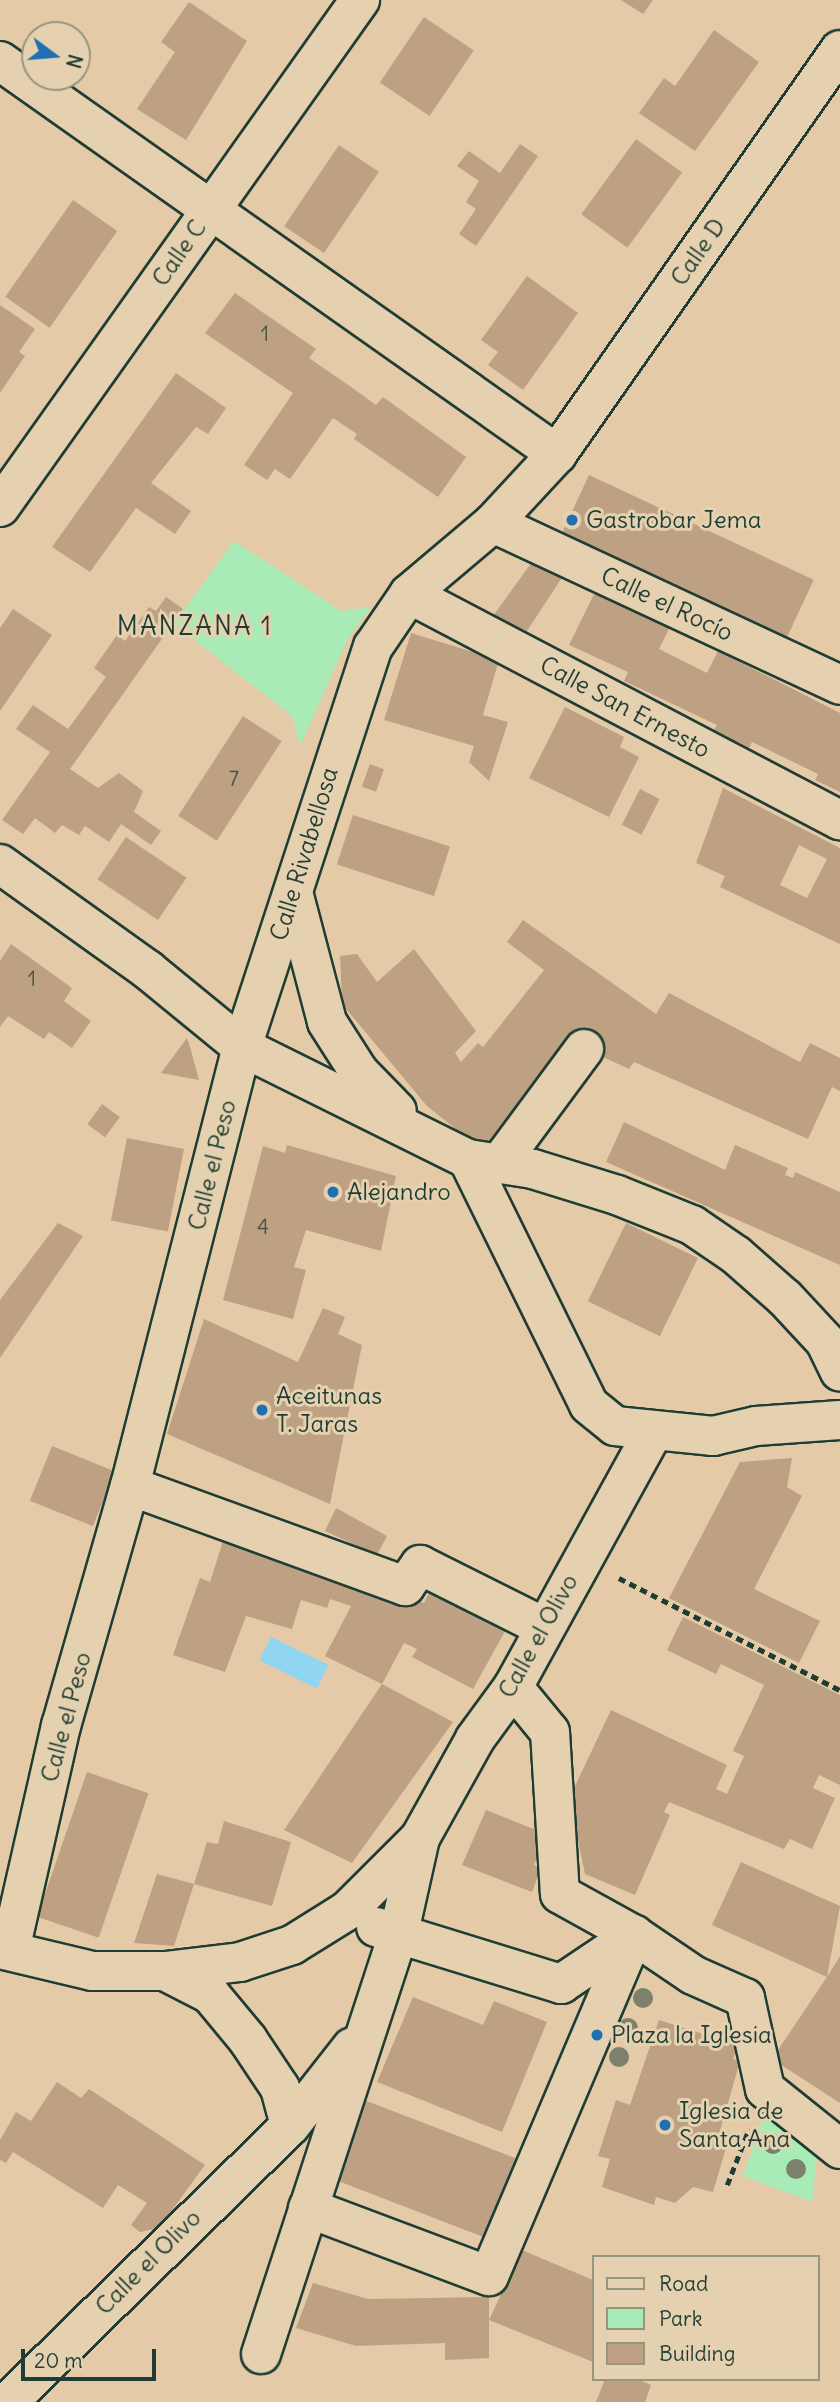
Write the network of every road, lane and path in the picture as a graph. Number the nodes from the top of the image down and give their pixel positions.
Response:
1 (360, 0) edge
2 (840, 50) edge
3 (0, 61) edge
4 (211, 207) junction
5 (557, 454) junction
6 (0, 507) edge
7 (494, 523) junction
8 (409, 594) junction
9 (840, 685) edge
10 (840, 820) edge
11 (0, 864) edge
12 (293, 892) junction
13 (242, 1047) junction
14 (583, 1049) dead end
15 (415, 1130) junction
16 (484, 1161) junction
17 (835, 1345) edge
18 (840, 1420) edge
19 (653, 1432) junction
20 (130, 1486) junction
21 (582, 1559) junction
22 (544, 1627) junction
23 (513, 1687) junction
24 (840, 1690) edge
25 (420, 1838) junction
26 (337, 1917) junction
27 (399, 1932) junction
28 (634, 1935) junction
29 (5, 1949) edge
30 (165, 1971) junction
31 (368, 2026) junction
32 (765, 2089) junction
33 (290, 2126) junction
34 (840, 2149) edge
35 (727, 2185) dead end
36 (308, 2208) junction
37 (261, 2354) dead end
38 (8, 2402) edge

1 - 4 street, Calle C
2 - 5 street, Calle D
3 - 4 street
4 - 5 street
4 - 6 street, Calle C
5 - 7 street, Calle Rivabellosa
7 - 8 street, Calle Rivabellosa
7 - 9 street, Calle el Rocío
8 - 10 street, Calle San Ernesto
8 - 12 street, Calle Rivabellosa
11 - 13 street
12 - 13 street, Calle Rivabellosa
12 - 15 street
13 - 15 street
13 - 20 street, Calle el Peso
14 - 16 street
15 - 16 street
16 - 17 street
16 - 19 street
18 - 19 street
19 - 21 street, Calle el Olivo
20 - 22 street
20 - 29 street, Calle el Peso
21 - 22 street, Calle el Olivo
21 - 24 path
22 - 23 street, Calle el Olivo
23 - 25 street, Calle el Olivo
23 - 28 street
25 - 26 street, Calle el Olivo
25 - 27 street, Calle el Olivo
26 - 27 street
26 - 30 street, Calle el Olivo
27 - 28 street
27 - 31 street, Calle el Olivo
28 - 32 street
28 - 36 street
29 - 30 street, Calle el Olivo
30 - 33 street
31 - 33 street, Calle el Olivo
31 - 36 street, Calle el Olivo
32 - 34 street
32 - 35 path
33 - 38 street, Calle el Olivo
36 - 37 street, Calle el Olivo

